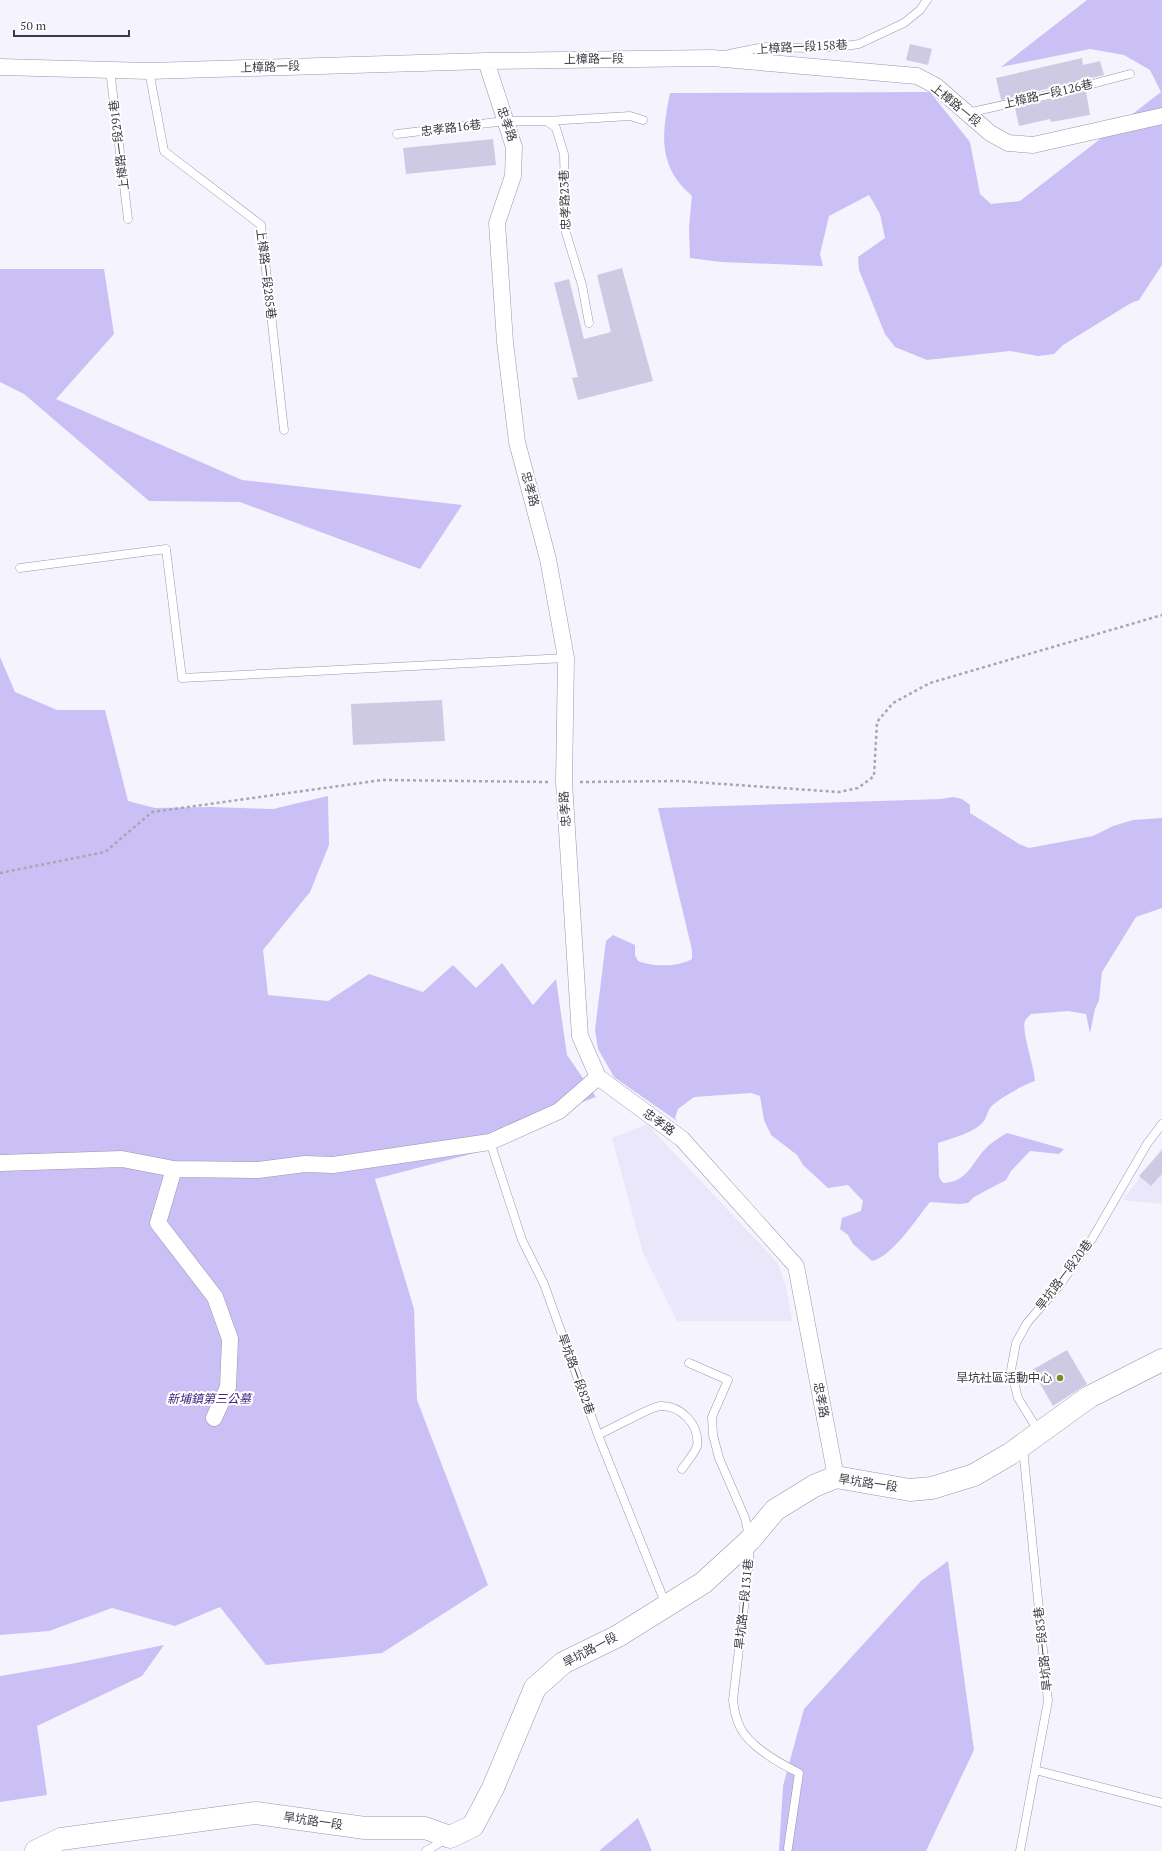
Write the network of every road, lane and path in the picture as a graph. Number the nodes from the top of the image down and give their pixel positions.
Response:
1 (927, 0) edge
2 (712, 58) junction
3 (486, 61) junction
4 (0, 67) edge
5 (110, 70) junction
6 (149, 71) junction
7 (1130, 74) dead end
8 (966, 113) junction
9 (1162, 116) edge
10 (643, 120) dead end
11 (505, 121) junction
12 (548, 121) junction
13 (397, 134) dead end
14 (128, 219) dead end
15 (589, 323) dead end
16 (284, 430) dead end
17 (20, 568) dead end
18 (1162, 615) edge
19 (566, 658) junction
20 (564, 782) junction
21 (0, 873) edge
22 (598, 1077) junction
23 (1162, 1124) edge
24 (490, 1142) junction
25 (0, 1163) edge
26 (174, 1169) junction
27 (1162, 1360) edge
28 (689, 1363) dead end
29 (214, 1418) dead end
30 (598, 1435) junction
31 (1031, 1439) junction
32 (682, 1470) dead end
33 (836, 1477) junction
34 (750, 1540) junction
35 (667, 1606) junction
36 (1035, 1770) junction
37 (1162, 1803) edge
38 (450, 1837) junction
39 (788, 1848) dead end
40 (36, 1851) edge
41 (426, 1851) edge
42 (1020, 1851) edge

1 - 2 lane, 上樟路一段158巷
2 - 3 street, 上樟路一段
2 - 8 street, 上樟路一段
3 - 6 street, 上樟路一段
3 - 11 street, 忠孝路
4 - 5 street, 上樟路一段
5 - 6 street, 上樟路一段
5 - 14 lane, 上樟路一段291巷
6 - 16 lane, 上樟路一段285巷
7 - 8 lane, 上樟路一段126巷
8 - 9 street, 上樟路一段
10 - 12 lane
11 - 12 lane
11 - 13 lane, 忠孝路16巷
11 - 19 street, 忠孝路
12 - 15 lane, 忠孝路23巷
17 - 19 lane
18 - 20 path
19 - 20 street, 忠孝路
20 - 21 path
20 - 22 street, 忠孝路
22 - 24 street
22 - 33 street, 忠孝路
23 - 31 lane, 旱坑路一段20巷
24 - 26 street
24 - 30 lane, 旱坑路一段82巷
25 - 26 street
26 - 29 street
27 - 31 street, 旱坑路一段
28 - 34 lane, 旱坑路一段131巷
30 - 32 lane
30 - 35 lane, 旱坑路一段82巷
31 - 33 street, 旱坑路一段
31 - 36 lane, 旱坑路一段83巷
33 - 34 street, 旱坑路一段
34 - 35 street, 旱坑路一段
34 - 39 lane, 旱坑路一段131巷
35 - 38 street, 旱坑路一段
36 - 37 lane
36 - 42 lane, 旱坑路一段83巷
38 - 40 street, 旱坑路一段
38 - 41 lane

